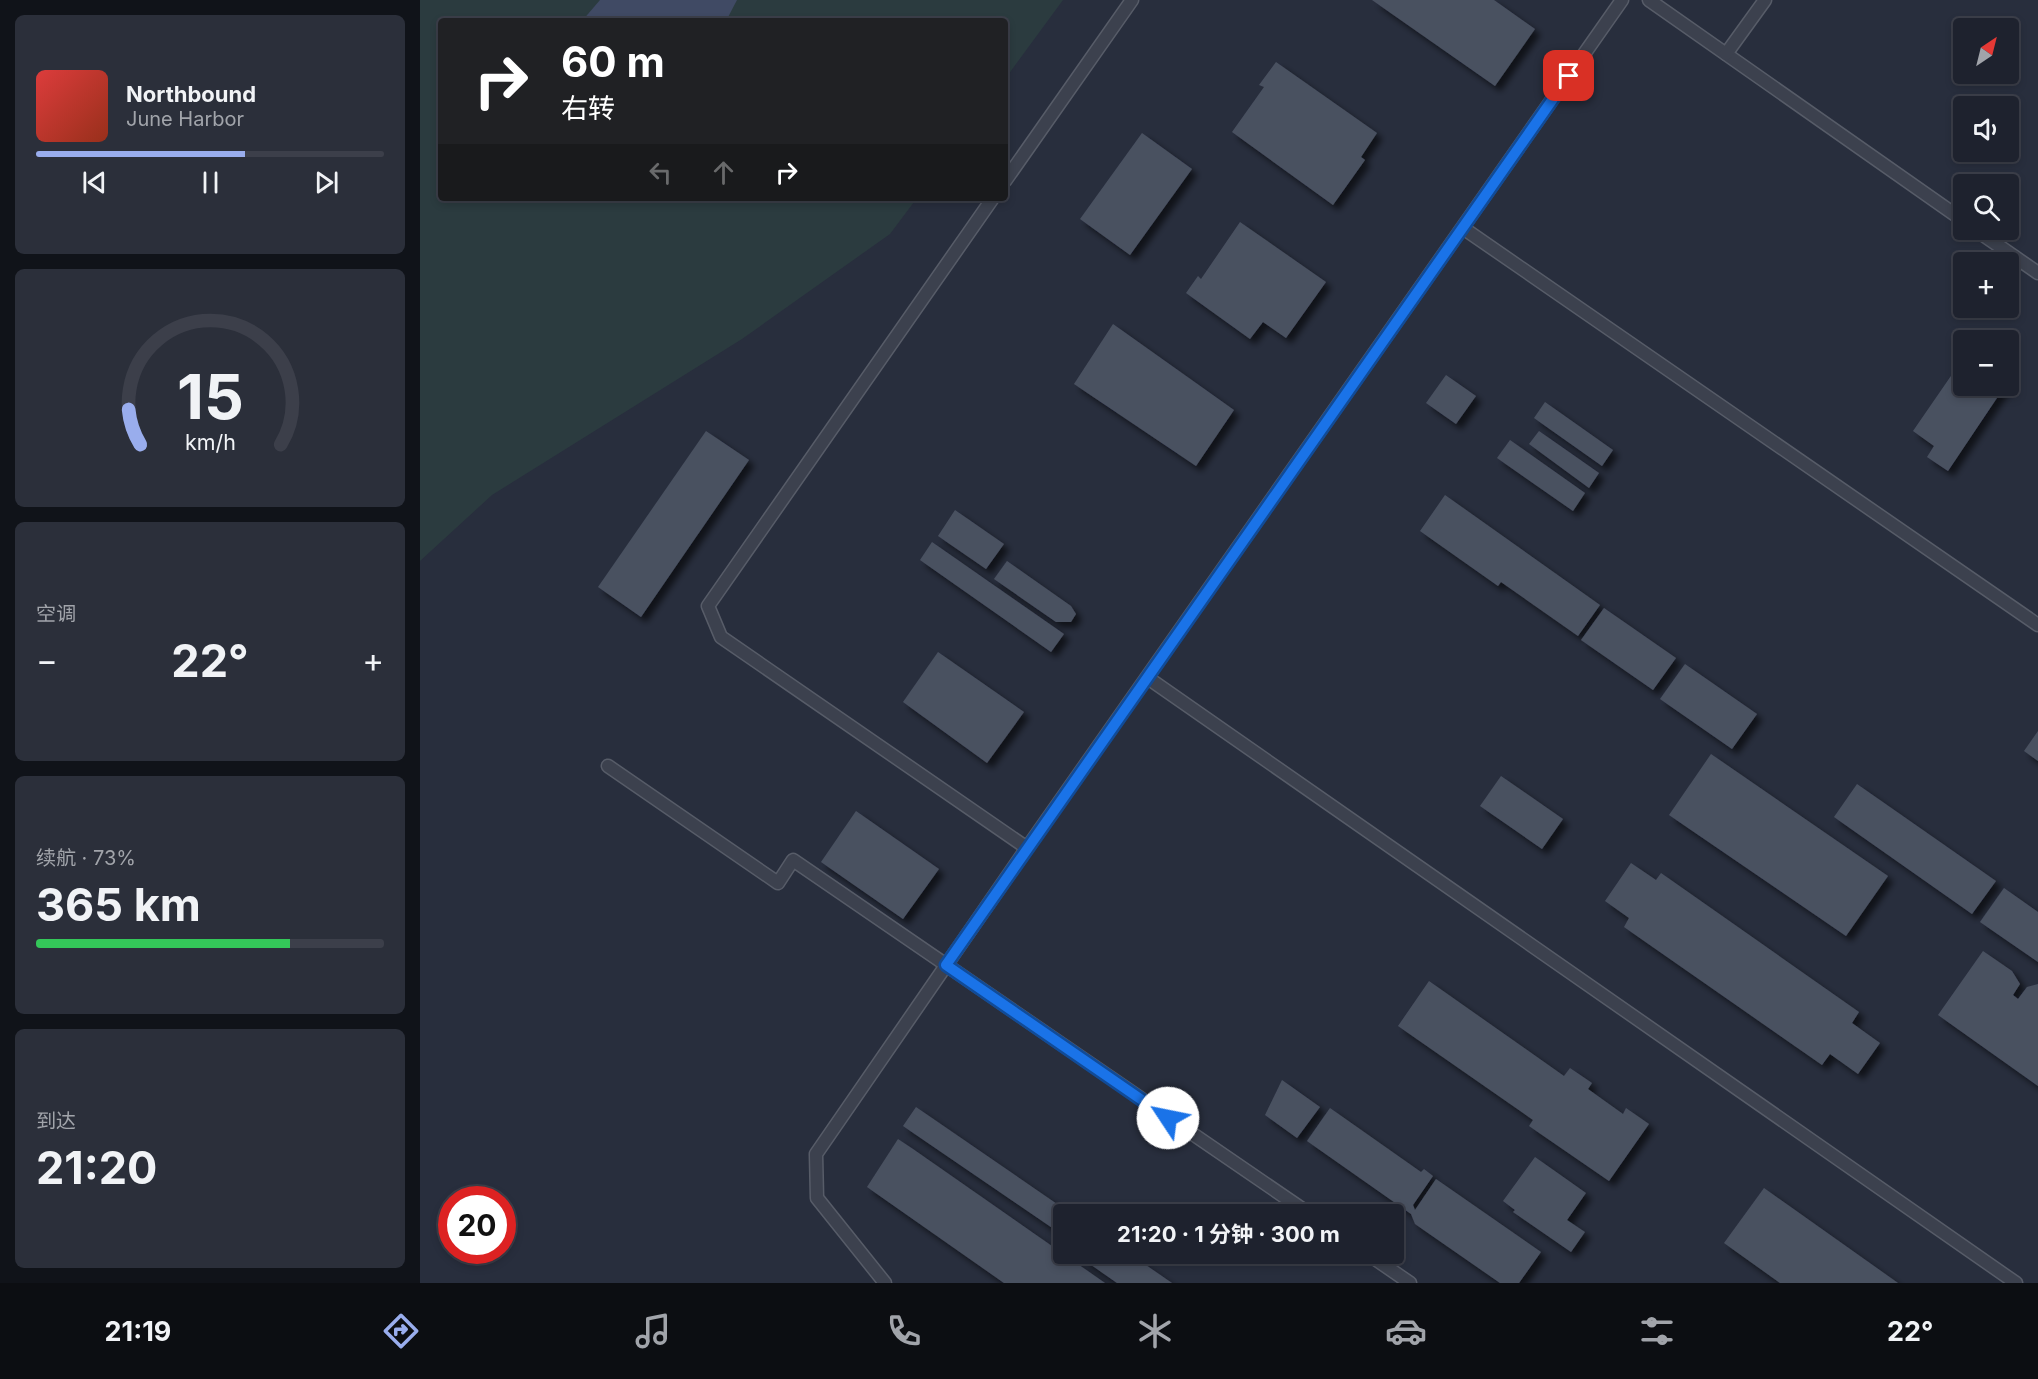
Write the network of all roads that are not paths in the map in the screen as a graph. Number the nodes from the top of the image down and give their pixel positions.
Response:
1 (1132, 0) edge
2 (1622, 0) edge
3 (1649, 0) edge
4 (1765, 0) edge
5 (1726, 54) junction
6 (1008, 178) edge
7 (991, 201) edge
8 (1953, 213) edge
9 (1463, 228) junction
10 (1990, 240) edge
11 (2038, 273) edge
12 (2038, 626) edge
13 (1148, 678) junction
14 (608, 766) dead end
15 (1027, 848) junction
16 (946, 965) junction
17 (1295, 1204) edge
18 (1382, 1264) edge
19 (885, 1283) edge
20 (1410, 1283) edge
21 (2016, 1283) edge

1 - 6 lane
2 - 9 lane
3 - 5 lane
4 - 5 lane
5 - 8 lane
7 - 15 lane
9 - 12 lane
9 - 13 lane
10 - 11 lane
13 - 15 lane
13 - 21 lane
14 - 16 lane
15 - 16 lane
16 - 17 lane
16 - 19 lane
18 - 20 lane

